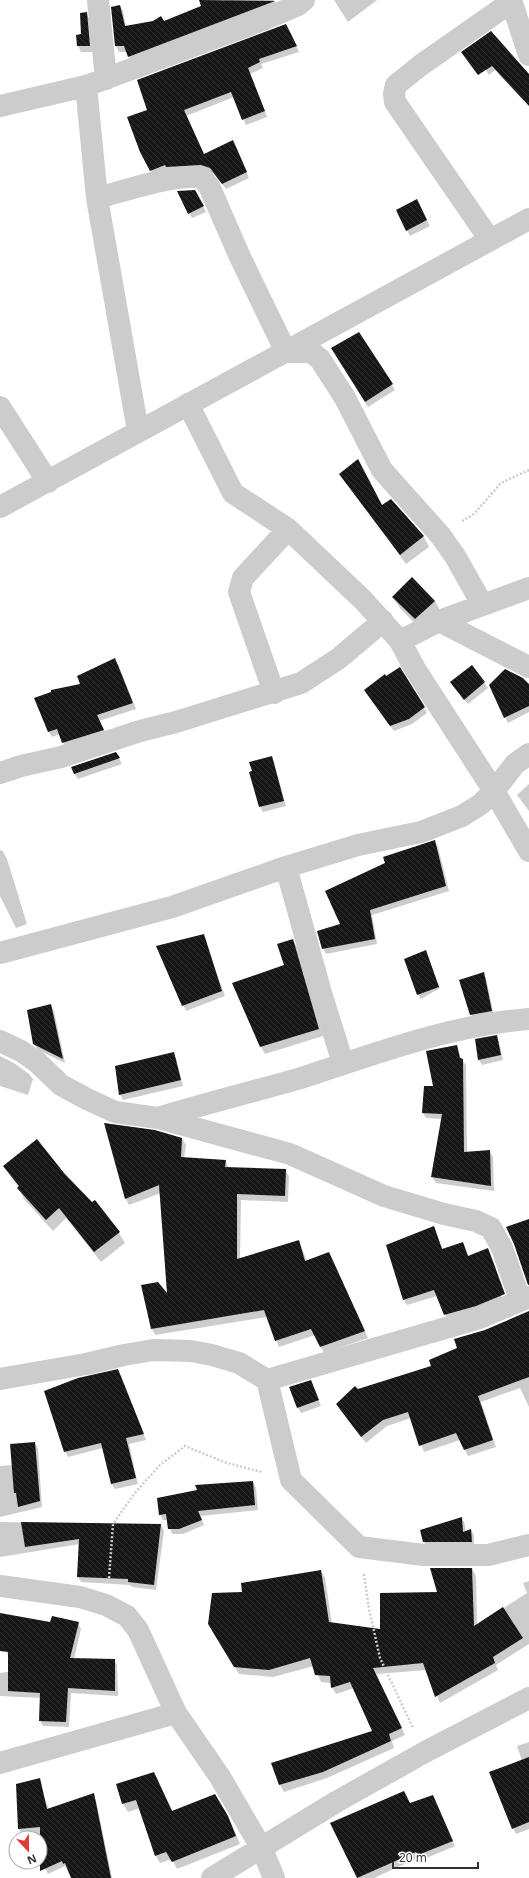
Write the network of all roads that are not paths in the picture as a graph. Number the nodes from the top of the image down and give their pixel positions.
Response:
1 (98, 0) edge
2 (304, 0) edge
3 (511, 1) edge
4 (529, 55) edge
5 (96, 82) junction
6 (0, 106) edge
7 (97, 198) junction
8 (529, 219) edge
9 (490, 240) junction
10 (286, 352) junction
11 (188, 404) junction
12 (0, 407) edge
13 (138, 431) junction
14 (48, 482) junction
15 (0, 507) edge
16 (288, 530) junction
17 (529, 588) edge
18 (482, 604) junction
19 (384, 621) junction
20 (440, 621) junction
21 (400, 641) junction
22 (529, 667) edge
23 (274, 693) junction
24 (529, 754) edge
25 (0, 773) edge
26 (494, 791) junction
27 (529, 851) edge
28 (286, 867) junction
29 (0, 953) edge
30 (529, 1019) edge
31 (0, 1041) edge
32 (343, 1063) junction
33 (158, 1118) junction
34 (525, 1298) edge
35 (0, 1379) edge
36 (267, 1380) junction
37 (529, 1545) edge
38 (0, 1586) edge
39 (529, 1698) edge
40 (176, 1712) junction
41 (0, 1763) edge
42 (262, 1849) junction
43 (212, 1878) edge
44 (274, 1878) edge

1 - 5 street
2 - 5 street
3 - 4 street
3 - 9 street
5 - 6 street
5 - 7 street
7 - 10 street
7 - 13 street
8 - 9 street
9 - 10 street
10 - 11 street
10 - 18 street
11 - 13 street
11 - 16 street
12 - 14 street
13 - 14 street
14 - 15 street
16 - 19 street
16 - 23 street
17 - 18 street
18 - 20 street
19 - 21 street
19 - 23 street
20 - 21 street
20 - 22 street
21 - 26 street
23 - 25 street
24 - 26 street
26 - 27 street
26 - 28 street
28 - 29 street
28 - 32 street
30 - 32 street
31 - 33 street
32 - 33 street
33 - 34 street
34 - 36 street
35 - 36 street
36 - 37 street
38 - 40 street
39 - 42 street
40 - 41 street
40 - 42 street
42 - 43 street
42 - 44 street

